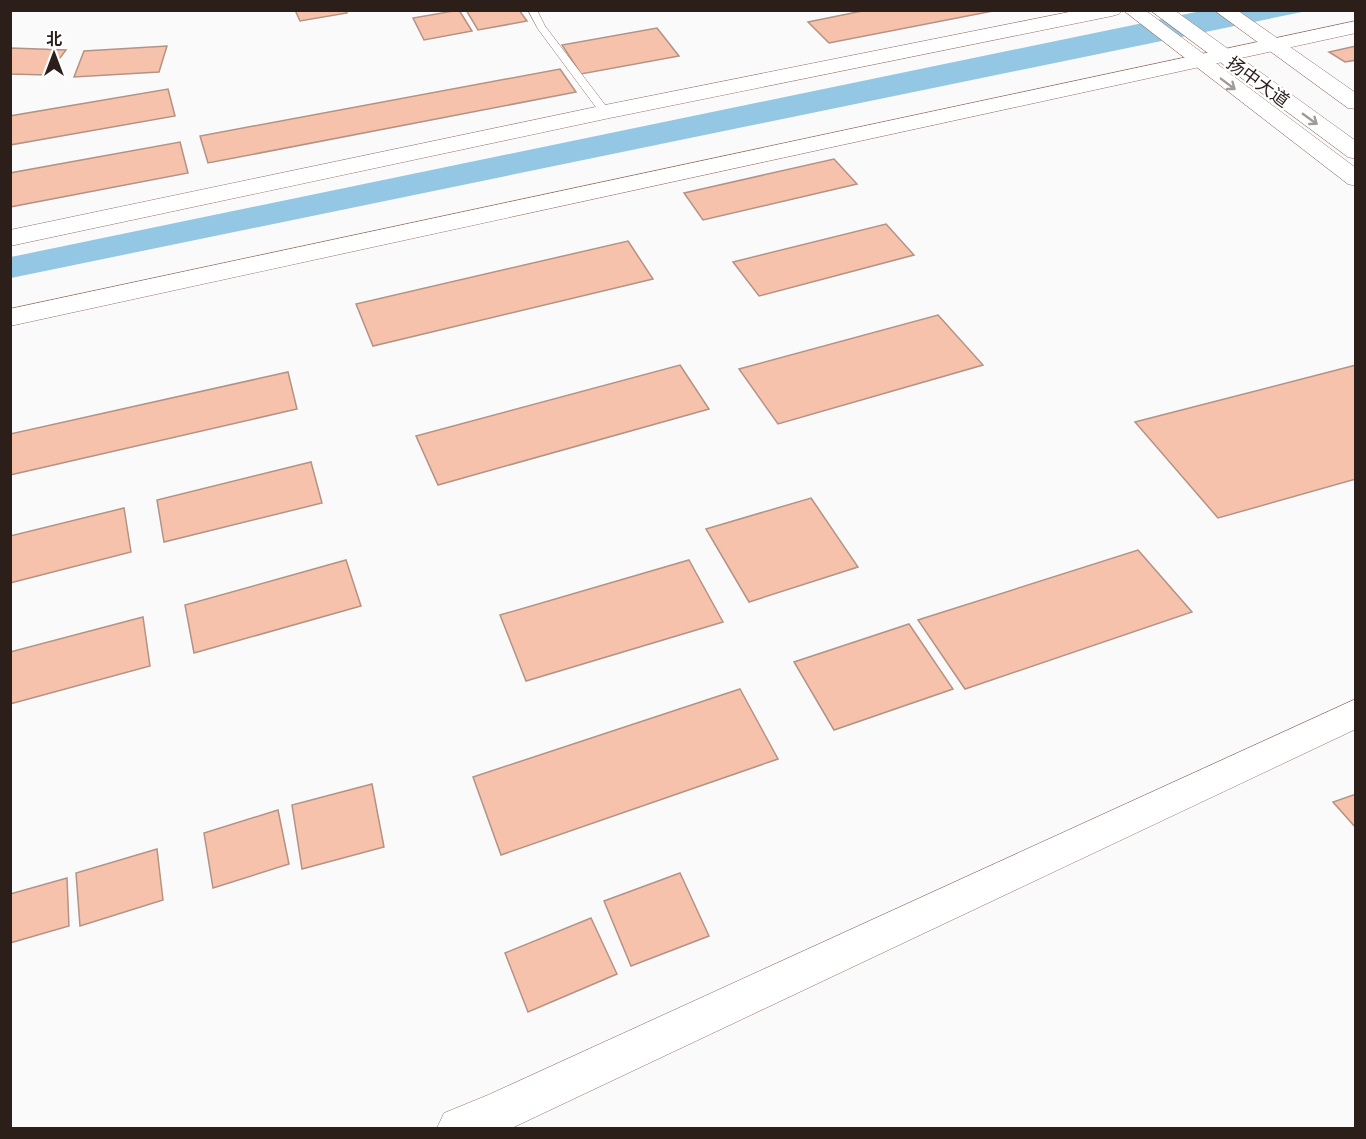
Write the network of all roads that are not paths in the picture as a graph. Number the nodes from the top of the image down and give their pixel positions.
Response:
1 (532, 10) edge
2 (1112, 10) edge
3 (1132, 10) edge
4 (1160, 10) edge
5 (1193, 10) edge
6 (1223, 10) edge
7 (1356, 27) edge
8 (1261, 48) junction
9 (1223, 56) junction
10 (1198, 61) junction
11 (1356, 103) edge
12 (605, 112) junction
13 (1356, 126) edge
14 (1356, 152) edge
15 (1356, 179) edge
16 (10, 238) edge
17 (10, 318) edge
18 (1356, 713) edge
19 (459, 1128) edge

1 - 12 lane
2 - 12 street
3 - 10 street
4 - 9 street, 扬中大道
5 - 8 street, 扬中大道
6 - 8 street
7 - 8 street
8 - 9 street
8 - 11 street
8 - 13 street, 扬中大道
9 - 10 street
9 -> 14 street, 扬中大道
10 -> 15 street
10 - 17 street
12 - 16 street
18 - 19 street

